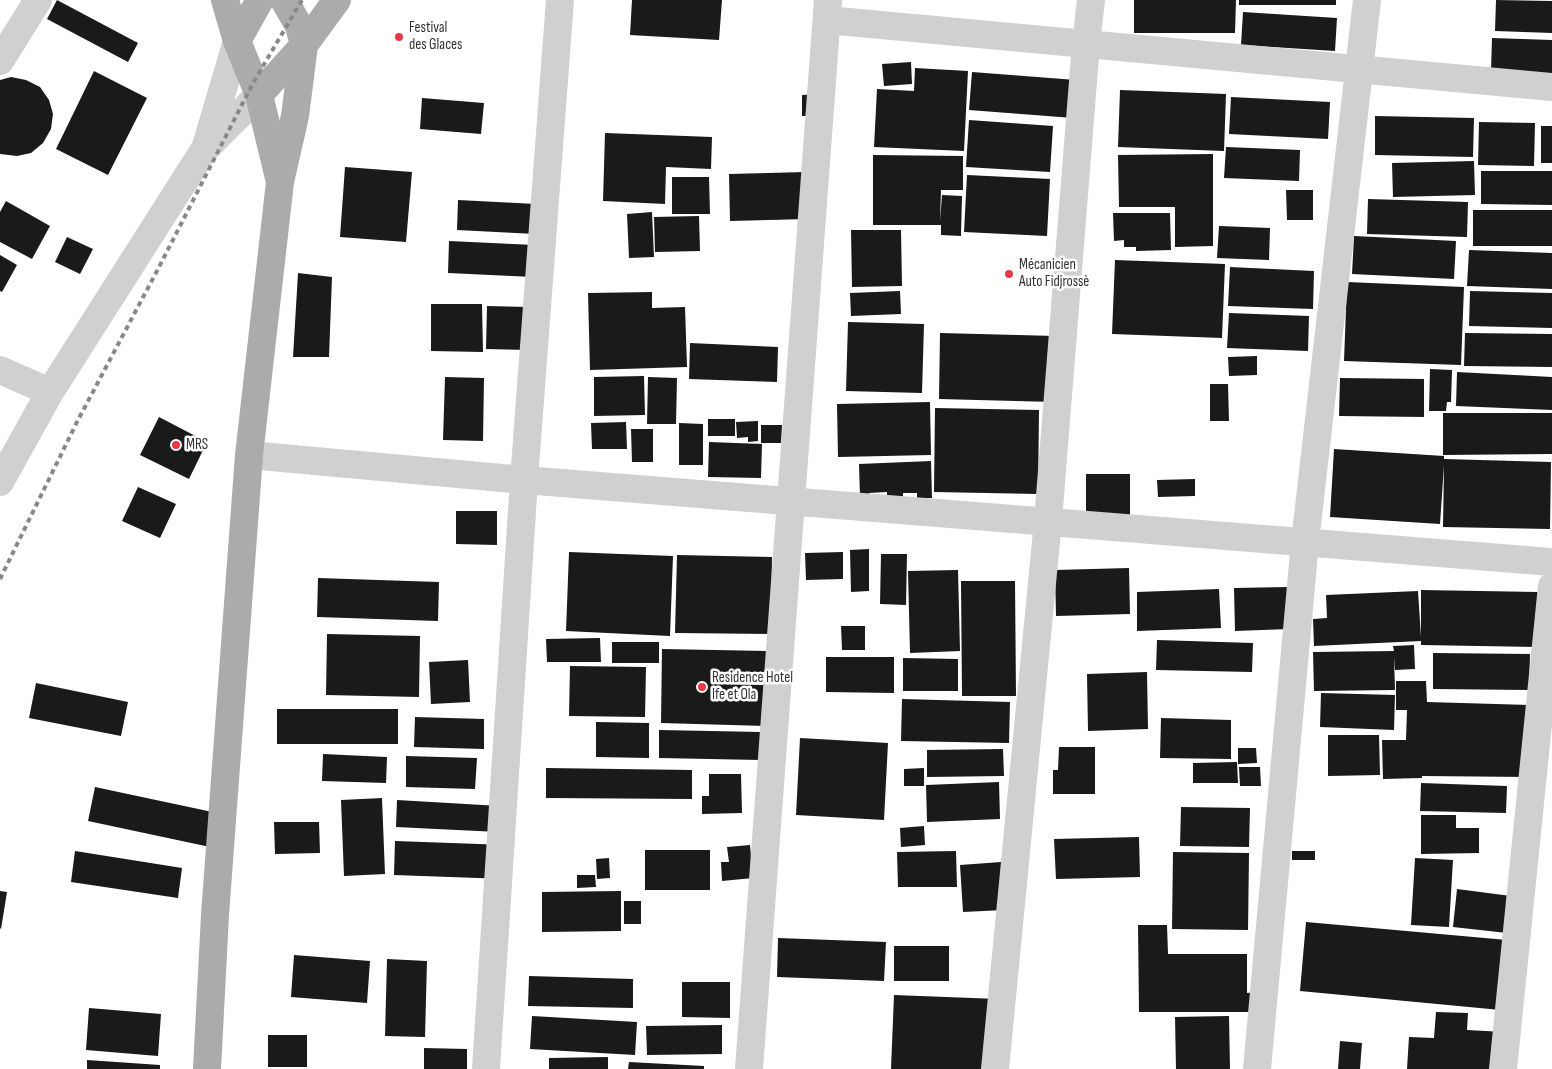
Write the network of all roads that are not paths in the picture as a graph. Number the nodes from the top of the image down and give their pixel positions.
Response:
1 (38, 0) edge
2 (225, 0) edge
3 (260, 0) edge
4 (284, 0) edge
5 (337, 0) edge
6 (560, 0) edge
7 (1091, 0) edge
8 (1368, 0) edge
9 (828, 10) edge
10 (237, 41) junction
11 (1086, 44) junction
12 (304, 45) junction
13 (0, 61) edge
14 (1360, 69) junction
15 (1552, 87) edge
16 (259, 95) junction
17 (204, 150) junction
18 (280, 182) junction
19 (0, 370) edge
20 (50, 392) junction
21 (249, 456) junction
22 (524, 480) junction
23 (0, 482) edge
24 (791, 500) junction
25 (1048, 521) junction
26 (1305, 542) junction
27 (1552, 562) edge
28 (1552, 586) edge
29 (207, 1069) edge
30 (486, 1069) edge
31 (749, 1069) edge
32 (996, 1069) edge
33 (1258, 1069) edge
34 (1503, 1069) edge

1 - 13 street
2 - 10 main road
3 - 10 main road
4 - 12 main road
5 - 12 main road
6 - 22 street
7 - 11 street
8 - 14 street
9 - 11 street
9 - 24 street
10 - 16 main road
10 - 17 street
11 - 14 street
11 - 25 street
12 - 16 main road
12 - 18 main road
14 - 15 street
14 - 26 street
16 - 17 street
16 - 18 main road
17 - 20 street
18 - 21 main road
19 - 20 street
20 - 23 street
21 - 22 street
21 - 29 main road
22 - 24 street
22 - 30 street
24 - 25 street
24 - 31 street
25 - 26 street
25 - 32 street
26 - 27 street
26 - 33 street
28 - 34 street

